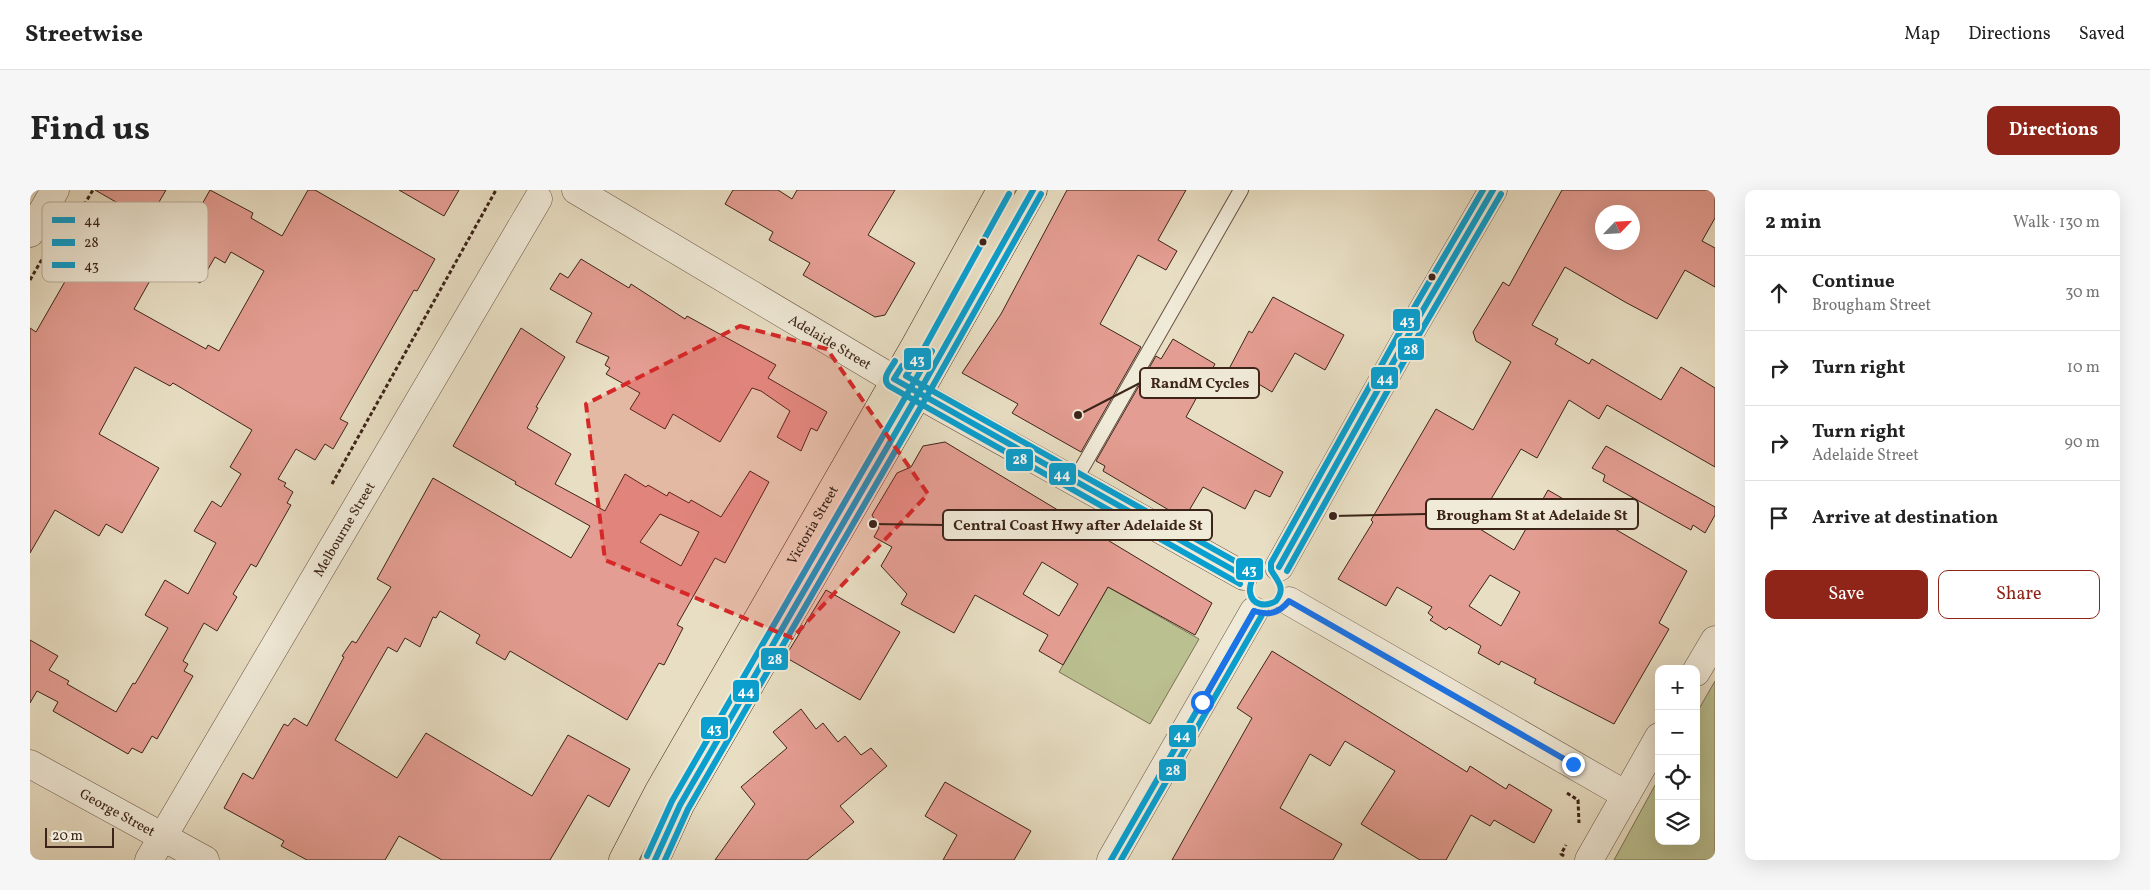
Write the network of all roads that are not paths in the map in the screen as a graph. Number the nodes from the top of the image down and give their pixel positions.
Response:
1 (55, 190) edge
2 (572, 190) edge
3 (576, 190) edge
4 (1001, 190) edge
5 (1033, 190) edge
6 (1241, 190) edge
7 (1493, 190) edge
8 (534, 194) edge
9 (48, 202) edge
10 (42, 212) edge
11 (30, 233) edge
12 (894, 379) junction
13 (918, 394) junction
14 (1074, 482) junction
15 (1279, 567) junction
16 (1244, 576) junction
17 (1289, 601) junction
18 (1254, 611) junction
19 (1715, 640) edge
20 (1700, 665) edge
21 (1655, 744) edge
22 (30, 764) edge
23 (1626, 795) junction
24 (164, 835) junction
25 (149, 860) edge
26 (205, 860) edge
27 (624, 860) edge
28 (655, 860) edge
29 (1111, 860) edge
30 (1589, 860) edge

1 - 9 street
2 - 8 street
3 - 12 street, Adelaide Street
4 - 12 highway, Victoria Street
5 - 13 highway, Victoria Street
6 - 14 lane
7 - 15 street
8 - 24 street, Melbourne Street
10 - 11 street
12 - 13 street, Adelaide Street
12 - 27 highway, Victoria Street
13 - 14 street, Adelaide Street
13 - 28 highway, Victoria Street
14 - 16 street, Adelaide Street
15 - 16 street
15 - 17 street
16 - 18 street
17 - 18 street
17 - 23 street
18 - 29 street
19 - 20 street
21 - 23 street
22 - 24 street, George Street
23 - 30 street
24 - 25 street, Melbourne Street
24 - 26 street, George Street

